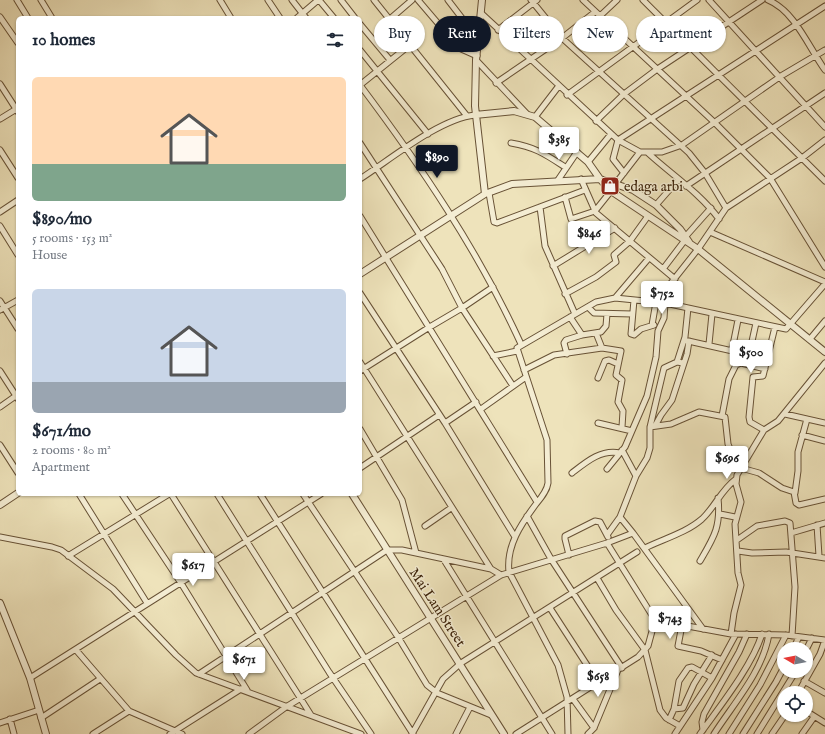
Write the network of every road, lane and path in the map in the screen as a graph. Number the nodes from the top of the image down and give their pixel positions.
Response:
1 (17, 0) edge
2 (41, 0) edge
3 (220, 0) edge
4 (268, 0) edge
5 (292, 0) edge
6 (318, 0) edge
7 (341, 0) edge
8 (374, 0) edge
9 (412, 0) edge
10 (418, 0) edge
11 (448, 0) edge
12 (482, 0) edge
13 (583, 0) edge
14 (617, 0) edge
15 (643, 0) edge
16 (697, 0) edge
17 (709, 0) edge
18 (762, 0) edge
19 (768, 0) edge
20 (534, 1) edge
21 (825, 6) edge
22 (595, 12) junction
23 (480, 13) junction
24 (0, 16) edge
25 (27, 16) edge
26 (51, 16) edge
27 (230, 16) edge
28 (279, 16) edge
29 (304, 16) edge
30 (332, 16) edge
31 (353, 16) edge
32 (387, 16) edge
33 (393, 16) edge
34 (461, 16) edge
35 (480, 16) edge
36 (545, 16) edge
37 (600, 16) joint
38 (660, 16) edge
39 (674, 16) edge
40 (729, 22) junction
41 (726, 24) edge
42 (795, 24) junction
43 (362, 26) edge
44 (498, 30) junction
45 (564, 36) edge
46 (16, 40) edge
47 (564, 40) edge
48 (628, 43) edge
49 (636, 43) edge
50 (631, 46) junction
51 (756, 50) junction
52 (825, 50) edge
53 (362, 52) edge
54 (400, 52) edge
55 (417, 52) edge
56 (477, 52) edge
57 (542, 52) edge
58 (684, 52) edge
59 (697, 52) edge
60 (815, 57) junction
61 (476, 58) junction
62 (532, 59) junction
63 (390, 60) junction
64 (656, 70) junction
65 (825, 70) edge
66 (377, 71) junction
67 (598, 71) junction
68 (718, 74) junction
69 (781, 76) junction
70 (362, 83) edge
71 (496, 83) junction
72 (0, 84) edge
73 (558, 87) junction
74 (362, 88) edge
75 (825, 93) edge
76 (624, 94) junction
77 (567, 95) junction
78 (685, 96) junction
79 (746, 100) junction
80 (805, 106) junction
81 (16, 108) edge
82 (16, 110) edge
83 (527, 114) junction
84 (476, 115) junction
85 (467, 116) junction
86 (534, 117) junction
87 (0, 119) edge
88 (652, 119) junction
89 (596, 121) junction
90 (714, 122) junction
91 (825, 127) edge
92 (773, 128) junction
93 (428, 134) junction
94 (611, 134) junction
95 (618, 140) junction
96 (825, 140) edge
97 (511, 142) dead end
98 (682, 145) junction
99 (362, 146) edge
100 (406, 148) junction
101 (741, 148) junction
102 (0, 150) edge
103 (577, 152) junction
104 (640, 152) junction
105 (648, 154) junction
106 (802, 158) junction
107 (588, 162) junction
108 (565, 167) junction
109 (377, 168) junction
110 (624, 173) junction
111 (705, 173) junction
112 (16, 175) edge
113 (362, 178) edge
114 (770, 178) junction
115 (581, 179) junction
116 (600, 179) junction
117 (558, 180) junction
118 (678, 180) junction
119 (825, 180) edge
120 (616, 183) junction
121 (686, 186) junction
122 (585, 190) junction
123 (611, 191) junction
124 (487, 194) junction
125 (565, 198) junction
126 (16, 201) edge
127 (656, 205) junction
128 (540, 207) junction
129 (711, 208) junction
130 (726, 208) junction
131 (595, 211) junction
132 (0, 212) edge
133 (648, 216) junction
134 (451, 217) junction
135 (362, 219) edge
136 (719, 219) junction
137 (0, 226) edge
138 (615, 228) junction
139 (710, 232) junction
140 (421, 236) junction
141 (687, 240) junction
142 (630, 241) junction
143 (698, 249) junction
144 (16, 252) edge
145 (387, 258) junction
146 (649, 258) junction
147 (553, 266) junction
148 (825, 267) edge
149 (663, 269) junction
150 (362, 273) edge
151 (675, 279) junction
152 (825, 283) edge
153 (493, 287) junction
154 (565, 294) junction
155 (362, 296) edge
156 (615, 298) junction
157 (634, 300) junction
158 (16, 301) edge
159 (0, 302) edge
160 (656, 302) junction
161 (665, 303) junction
162 (588, 307) junction
163 (462, 308) junction
164 (688, 308) junction
165 (2, 309) edge
166 (607, 314) junction
167 (632, 314) junction
168 (712, 314) junction
169 (573, 316) junction
170 (738, 320) junction
171 (825, 320) edge
172 (756, 323) junction
173 (790, 323) junction
174 (652, 325) junction
175 (660, 325) junction
176 (16, 326) edge
177 (775, 327) junction
178 (428, 328) junction
179 (596, 333) junction
180 (582, 335) junction
181 (810, 339) junction
182 (687, 340) junction
183 (521, 344) junction
184 (709, 344) junction
185 (396, 348) junction
186 (602, 348) junction
187 (732, 350) junction
188 (516, 351) junction
189 (825, 352) edge
190 (567, 354) junction
191 (750, 355) junction
192 (493, 356) junction
193 (768, 359) junction
194 (677, 362) junction
195 (683, 363) junction
196 (825, 363) edge
197 (618, 364) junction
198 (748, 364) junction
199 (765, 369) junction
200 (362, 370) edge
201 (524, 370) junction
202 (0, 371) edge
203 (526, 377) junction
204 (598, 378) dead end
205 (513, 386) junction
206 (16, 395) edge
207 (647, 396) junction
208 (16, 398) edge
209 (657, 398) junction
210 (476, 402) junction
211 (0, 407) edge
212 (481, 409) junction
213 (785, 414) junction
214 (439, 415) junction
215 (722, 416) junction
216 (807, 418) junction
217 (445, 423) junction
218 (598, 423) dead end
219 (825, 423) edge
220 (622, 427) junction
221 (653, 427) junction
222 (764, 430) junction
223 (632, 431) junction
224 (362, 432) edge
225 (802, 436) junction
226 (408, 437) junction
227 (825, 441) edge
228 (0, 445) edge
229 (621, 452) junction
230 (378, 457) junction
231 (362, 467) edge
232 (607, 469) dead end
233 (740, 469) junction
234 (16, 470) edge
235 (572, 473) dead end
236 (636, 476) junction
237 (736, 479) junction
238 (795, 493) junction
239 (16, 494) edge
240 (80, 496) edge
241 (123, 496) edge
242 (167, 496) edge
243 (171, 496) edge
244 (218, 496) edge
245 (261, 496) edge
246 (304, 496) edge
247 (318, 496) edge
248 (353, 496) edge
249 (718, 498) junction
250 (825, 499) edge
251 (308, 502) junction
252 (537, 502) junction
253 (0, 504) edge
254 (451, 508) junction
255 (720, 514) junction
256 (135, 515) junction
257 (527, 516) junction
258 (620, 517) junction
259 (736, 518) junction
260 (278, 522) junction
261 (825, 523) edge
262 (817, 525) junction
263 (425, 526) dead end
264 (633, 533) junction
265 (791, 533) junction
266 (104, 534) junction
267 (607, 535) junction
268 (0, 537) edge
269 (515, 538) junction
270 (737, 540) junction
271 (246, 542) junction
272 (609, 542) junction
273 (644, 548) junction
274 (387, 550) junction
275 (738, 551) junction
276 (637, 552) dead end
277 (416, 553) junction
278 (792, 553) junction
279 (569, 555) junction
280 (68, 556) junction
281 (819, 556) junction
282 (825, 558) edge
283 (551, 559) junction
284 (444, 560) junction
285 (700, 561) dead end
286 (215, 562) junction
287 (621, 562) junction
288 (491, 569) junction
289 (354, 571) junction
290 (509, 572) junction
291 (501, 575) junction
292 (597, 578) junction
293 (181, 582) junction
294 (323, 591) junction
295 (573, 592) junction
296 (465, 596) junction
297 (0, 603) edge
298 (147, 603) junction
299 (550, 608) junction
300 (135, 611) junction
301 (292, 613) junction
302 (430, 617) junction
303 (533, 618) junction
304 (655, 620) junction
305 (682, 625) junction
306 (703, 629) junction
307 (259, 634) junction
308 (734, 634) junction
309 (747, 634) junction
310 (762, 634) junction
311 (769, 634) junction
312 (786, 635) junction
313 (792, 636) junction
314 (398, 637) junction
315 (799, 637) junction
316 (812, 638) junction
317 (825, 640) edge
318 (796, 642) edge
319 (810, 642) edge
320 (495, 643) junction
321 (76, 650) junction
322 (645, 650) junction
323 (225, 656) junction
324 (712, 656) junction
325 (365, 658) junction
326 (722, 660) junction
327 (461, 663) junction
328 (620, 669) junction
329 (701, 672) junction
330 (199, 674) junction
331 (333, 677) junction
332 (30, 678) junction
333 (712, 678) junction
334 (778, 678) edge
335 (792, 678) edge
336 (100, 679) junction
337 (804, 681) junction
338 (598, 682) junction
339 (802, 686) edge
340 (241, 689) junction
341 (247, 691) junction
342 (825, 693) edge
343 (436, 694) junction
344 (700, 696) junction
345 (300, 698) junction
346 (573, 699) junction
347 (709, 702) junction
348 (568, 703) junction
349 (286, 707) junction
350 (470, 707) junction
351 (674, 709) junction
352 (39, 710) junction
353 (129, 711) junction
354 (491, 715) junction
355 (311, 716) junction
356 (814, 717) joint
357 (41, 718) junction
358 (542, 718) junction
359 (10, 719) junction
360 (710, 719) junction
361 (669, 720) junction
362 (0, 722) edge
363 (780, 722) edge
364 (825, 723) edge
365 (680, 726) junction
366 (719, 726) junction
367 (594, 728) junction
368 (172, 732) edge
369 (701, 732) edge
370 (14, 734) edge
371 (46, 734) edge
372 (93, 734) edge
373 (182, 734) edge
374 (249, 734) edge
375 (361, 734) edge
376 (371, 734) edge
377 (412, 734) edge
378 (456, 734) edge
379 (504, 734) edge
380 (516, 734) edge
381 (552, 734) edge
382 (568, 734) edge
383 (588, 734) edge
384 (675, 734) edge
385 (714, 734) edge
386 (729, 734) edge
387 (743, 734) edge
388 (757, 734) edge
389 (772, 734) edge
390 (802, 734) edge

1 - 25 street
2 - 26 street
3 - 27 street
4 - 28 street
5 - 29 street
6 - 29 street
6 - 30 street
7 - 31 street
8 - 32 street
9 - 33 street
10 - 61 street
11 - 34 street
12 - 23 street
13 - 22 street
14 - 37 street
15 - 38 street
16 - 39 street
17 - 40 street
18 - 40 street
19 - 42 street
20 - 36 street
20 - 44 street
21 - 42 street
22 - 37 street
22 - 45 street
23 - 35 street
23 - 44 street
24 - 46 street
40 - 41 street
40 - 51 street
42 - 51 street
42 - 60 street
43 - 63 street
44 - 62 street
47 - 67 street
48 - 50 street
49 - 50 street
50 - 64 street
50 - 67 street
51 - 68 street
51 - 69 street
52 - 60 street
53 - 66 street
54 - 63 street
55 - 85 street
56 - 61 street
57 - 62 street
58 - 64 street
59 - 68 street
60 - 65 street
60 - 69 street
61 - 71 street
61 - 84 street
62 - 71 street
62 - 73 street
63 - 66 street
64 - 76 street
64 - 78 street
66 - 70 street
66 - 93 street
67 - 76 street
67 - 77 street
68 - 78 street
68 - 79 street
69 - 79 street
69 - 80 street
71 - 83 street
72 - 81 street
73 - 77 street
73 - 86 street
74 - 100 street
75 - 80 street
76 - 88 street
76 - 89 street
77 - 89 street
78 - 88 street
78 - 90 street
79 - 90 street
79 - 92 street
80 - 91 street
80 - 92 street
82 - 87 street
83 - 84 street
83 - 86 street
84 - 85 street
84 - 124 street
85 - 93 street
86 - 103 street
88 - 95 street
88 - 98 street
89 - 94 street
90 - 98 street
90 - 101 street
92 - 101 street
92 - 106 street
93 - 100 street
94 - 95 street
94 - 107 street
95 - 104 street
95 - 110 street
96 - 106 street
97 - 108 street
98 - 105 street
98 - 111 street
99 - 109 street
100 - 109 street
100 - 134 street
101 - 111 street
101 - 114 street
102 - 112 street
103 - 107 street
103 - 108 street
104 - 105 street
104 - 110 street
105 - 118 street
106 - 114 street
106 - 119 street
107 - 116 street
108 - 117 street
109 - 113 street
109 - 140 street
110 - 120 street
111 - 121 street
111 - 130 street
114 - 130 street
114 - 148 street
115 - 116 street
115 - 117 street
115 - 122 street
116 - 120 street
116 - 123 street
117 - 124 street
118 - 121 street
118 - 127 street
120 - 127 street
121 - 129 street
122 - 125 street
122 - 131 street
123 - 131 street
123 - 133 street
124 - 128 street
124 - 134 street
125 - 128 street
125 - 131 street
126 - 132 street
127 - 141 street
128 - 147 street
129 - 136 street
129 - 141 street
130 - 136 street
131 - 138 street
133 - 141 street
133 - 142 street
134 - 140 street
134 - 153 street
135 - 145 street
136 - 139 street
137 - 144 street
138 - 142 street
138 - 147 street
139 - 143 street
139 - 152 street
140 - 145 street
140 - 163 street
141 - 143 street
141 - 149 street
142 - 146 street
142 - 154 street
143 - 151 street
143 - 173 street
145 - 150 street
145 - 178 street
146 - 149 street
146 - 156 street
147 - 154 street
149 - 151 street
151 - 160 street
152 - 173 street
153 - 163 street
153 - 183 street
154 - 169 street
155 - 185 street
156 - 157 street
156 - 162 street
157 - 160 street
157 - 167 street
158 - 165 street
159 - 165 street
160 - 161 street
160 - 174 street
161 - 164 street
161 - 175 street
162 - 166 street
162 - 169 street
163 - 178 street
163 - 192 street
164 - 168 street
164 - 182 street
165 - 176 street
166 - 167 street
166 - 179 street
167 - 174 street
168 - 170 street
168 - 184 street
169 - 180 street
169 - 183 street
170 - 172 street
170 - 187 street
171 - 181 street
172 - 177 street
172 - 191 street
173 - 177 street
173 - 181 street
174 - 175 street
175 - 207 street
177 - 193 street
178 - 185 street
178 - 210 street
179 - 180 street
179 - 186 street
180 - 190 street
181 - 189 street
182 - 184 street
182 - 194 street
182 - 195 street
183 - 188 street
184 - 187 street
185 - 200 street
185 - 214 street
186 - 190 street
186 - 197 street
187 - 191 street
188 - 192 street
188 - 201 street
190 - 201 street
191 - 193 street
191 - 198 street
192 - 205 street
193 - 199 street
194 - 195 street
194 - 209 street
195 - 221 street
196 - 213 street
197 - 204 street
197 - 220 street
198 - 199 street
198 - 215 street
199 - 222 street
200 - 226 street
201 - 203 street
202 - 206 street
203 - 205 street
203 - 252 street
205 - 212 street
207 - 209 street
207 - 223 street
208 - 211 street
209 - 221 street
210 - 212 street
210 - 217 street
212 - 252 street
213 - 216 street
213 - 222 street
214 - 217 street
214 - 226 street
215 - 221 street
215 - 233 street
216 - 219 street
216 - 225 street
217 - 269 street
218 - 220 street
220 - 223 street
221 - 236 street
222 - 233 street
223 - 229 street
224 - 230 street
225 - 227 street
225 - 238 street
226 - 230 street
226 - 254 street
228 - 234 street
229 - 232 street
229 - 235 street
229 - 236 street
230 - 231 street
230 - 277 street
233 - 237 street
233 - 238 street
236 - 258 street
237 - 249 street
237 - 259 street
238 - 250 street
239 - 253 street
240 - 266 street
241 - 256 street
242 - 256 street
243 - 286 street
244 - 271 street
245 - 260 street
246 - 251 street
247 - 251 street
248 - 274 street, Mai Lam Street
249 - 255 street
249 - 273 street
251 - 260 street
251 - 289 street
252 - 257 street
254 - 263 street
254 - 288 street
255 - 259 street
255 - 285 street
256 - 266 street
256 - 293 street
257 - 269 street
257 - 283 street
258 - 264 street
258 - 267 street
259 - 270 street
260 - 271 street
260 - 294 street
261 - 262 street
262 - 265 street
262 - 281 street
264 - 272 street
264 - 273 street
265 - 270 street
265 - 278 street
266 - 280 street
266 - 298 street
267 - 272 street
267 - 279 street
268 - 280 street
269 - 290 street
270 - 275 street
271 - 286 street
271 - 301 street
272 - 279 street
272 - 287 street
273 - 306 street
274 - 277 street
274 - 289 street
274 - 302 street, Mai Lam Street
275 - 278 street
275 - 308 street
276 - 287 street
277 - 284 street
278 - 281 street
278 - 313 street
279 - 283 street
280 - 300 street
281 - 282 street
283 - 290 street
283 - 295 street
284 - 288 street
284 - 296 street
286 - 293 street
286 - 307 street
287 - 292 street
287 - 304 street
288 - 291 street
289 - 294 street
289 - 314 street
290 - 291 street
290 - 303 street
291 - 296 street
292 - 295 street
292 - 322 street
293 - 298 street
293 - 323 street
294 - 301 street
294 - 325 street
295 - 299 street
295 - 328 street
296 - 302 street
296 - 320 street
297 - 332 street
298 - 300 street
299 - 303 street
299 - 338 street
300 - 321 street
300 - 330 street
301 - 307 street
301 - 331 street
302 - 314 street
302 - 327 street, Mai Lam Street
303 - 320 street
303 - 348 street
304 - 305 street
304 - 322 street
305 - 306 street
305 - 324 street
306 - 308 street
307 - 323 street
307 - 345 street
308 - 309 street
308 - 326 street
309 - 310 street
309 - 347 street
310 - 311 street
310 - 360 street
311 - 312 street
311 - 366 street
312 - 313 street
312 - 386 street
313 - 315 street
314 - 325 street
314 - 343 street
315 - 316 street
315 - 318 street
316 - 317 street
316 - 319 street
317 - 337 street
320 - 327 street
320 - 358 street
321 - 332 street
321 - 336 street
322 - 328 street
322 - 361 street
323 - 330 street
323 - 341 street
324 - 326 street
324 - 329 street
325 - 331 street
325 - 377 street
326 - 333 street
327 - 343 street
327 - 354 street, Mai Lam Street
328 - 338 street
328 - 367 street
329 - 333 street
329 - 351 street
329 - 351 street
330 - 340 street
331 - 345 street
331 - 376 street
332 - 352 street
333 - 344 street
334 - 387 street
335 - 388 street
336 - 353 street
336 - 357 street
337 - 339 street
337 - 342 street
338 - 346 street
340 - 341 street
340 - 368 street
341 - 349 street
343 - 350 street
343 - 377 street
344 - 347 street
344 - 365 street
345 - 349 street
345 - 355 street
346 - 348 street
346 - 367 street
347 - 369 street
348 - 358 street
348 - 382 street
349 - 355 street
349 - 374 street
350 - 354 street
350 - 378 street
351 - 361 street
352 - 357 street
352 - 359 street
353 - 368 street
353 - 372 street
354 - 379 street, Mai Lam Street
355 - 375 street
356 - 364 street
356 - 390 street
357 - 371 street
358 - 380 street
358 - 381 street
359 - 362 street
359 - 370 street
360 - 366 street
360 - 369 street
361 - 365 street
363 - 389 street
365 - 384 street
366 - 385 street
367 - 383 street
368 - 373 street

